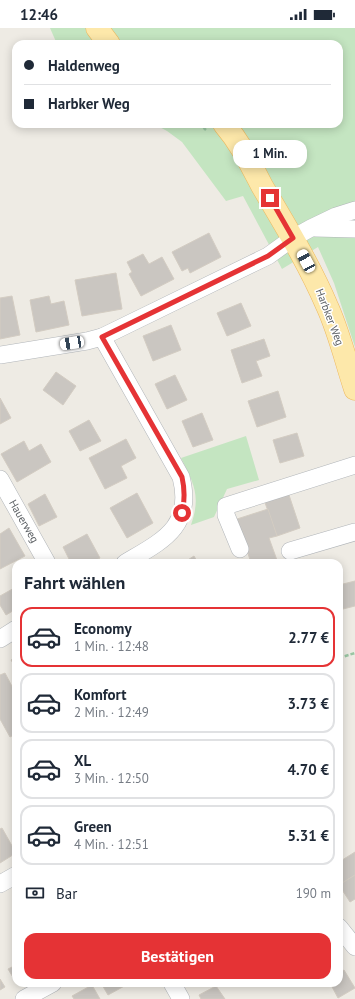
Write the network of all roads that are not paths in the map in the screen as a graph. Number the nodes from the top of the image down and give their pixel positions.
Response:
1 (98, 28) edge
2 (106, 40) edge
3 (227, 128) edge
4 (355, 210) edge
5 (355, 229) edge
6 (302, 233) junction
7 (102, 337) junction
8 (0, 355) edge
9 (355, 389) edge
10 (355, 465) edge
11 (0, 479) edge
12 (355, 532) edge
13 (240, 549) dead end
14 (290, 551) dead end
15 (45, 559) edge
16 (132, 559) edge
17 (12, 632) edge
18 (0, 639) edge
19 (12, 877) edge
20 (0, 884) edge
21 (343, 932) edge
22 (355, 947) edge
23 (47, 987) edge
24 (174, 987) edge
25 (31, 998) edge
26 (182, 999) edge

1 - 2 main road
3 - 6 main road, Harbker Weg
4 - 6 street
5 - 6 street
6 - 7 street
6 - 9 main road, Harbker Weg
7 - 8 street
7 - 16 street
10 - 13 street
11 - 15 street, Hauerweg
12 - 14 street
17 - 18 street
19 - 20 street
21 - 22 street
23 - 25 street
24 - 26 street

